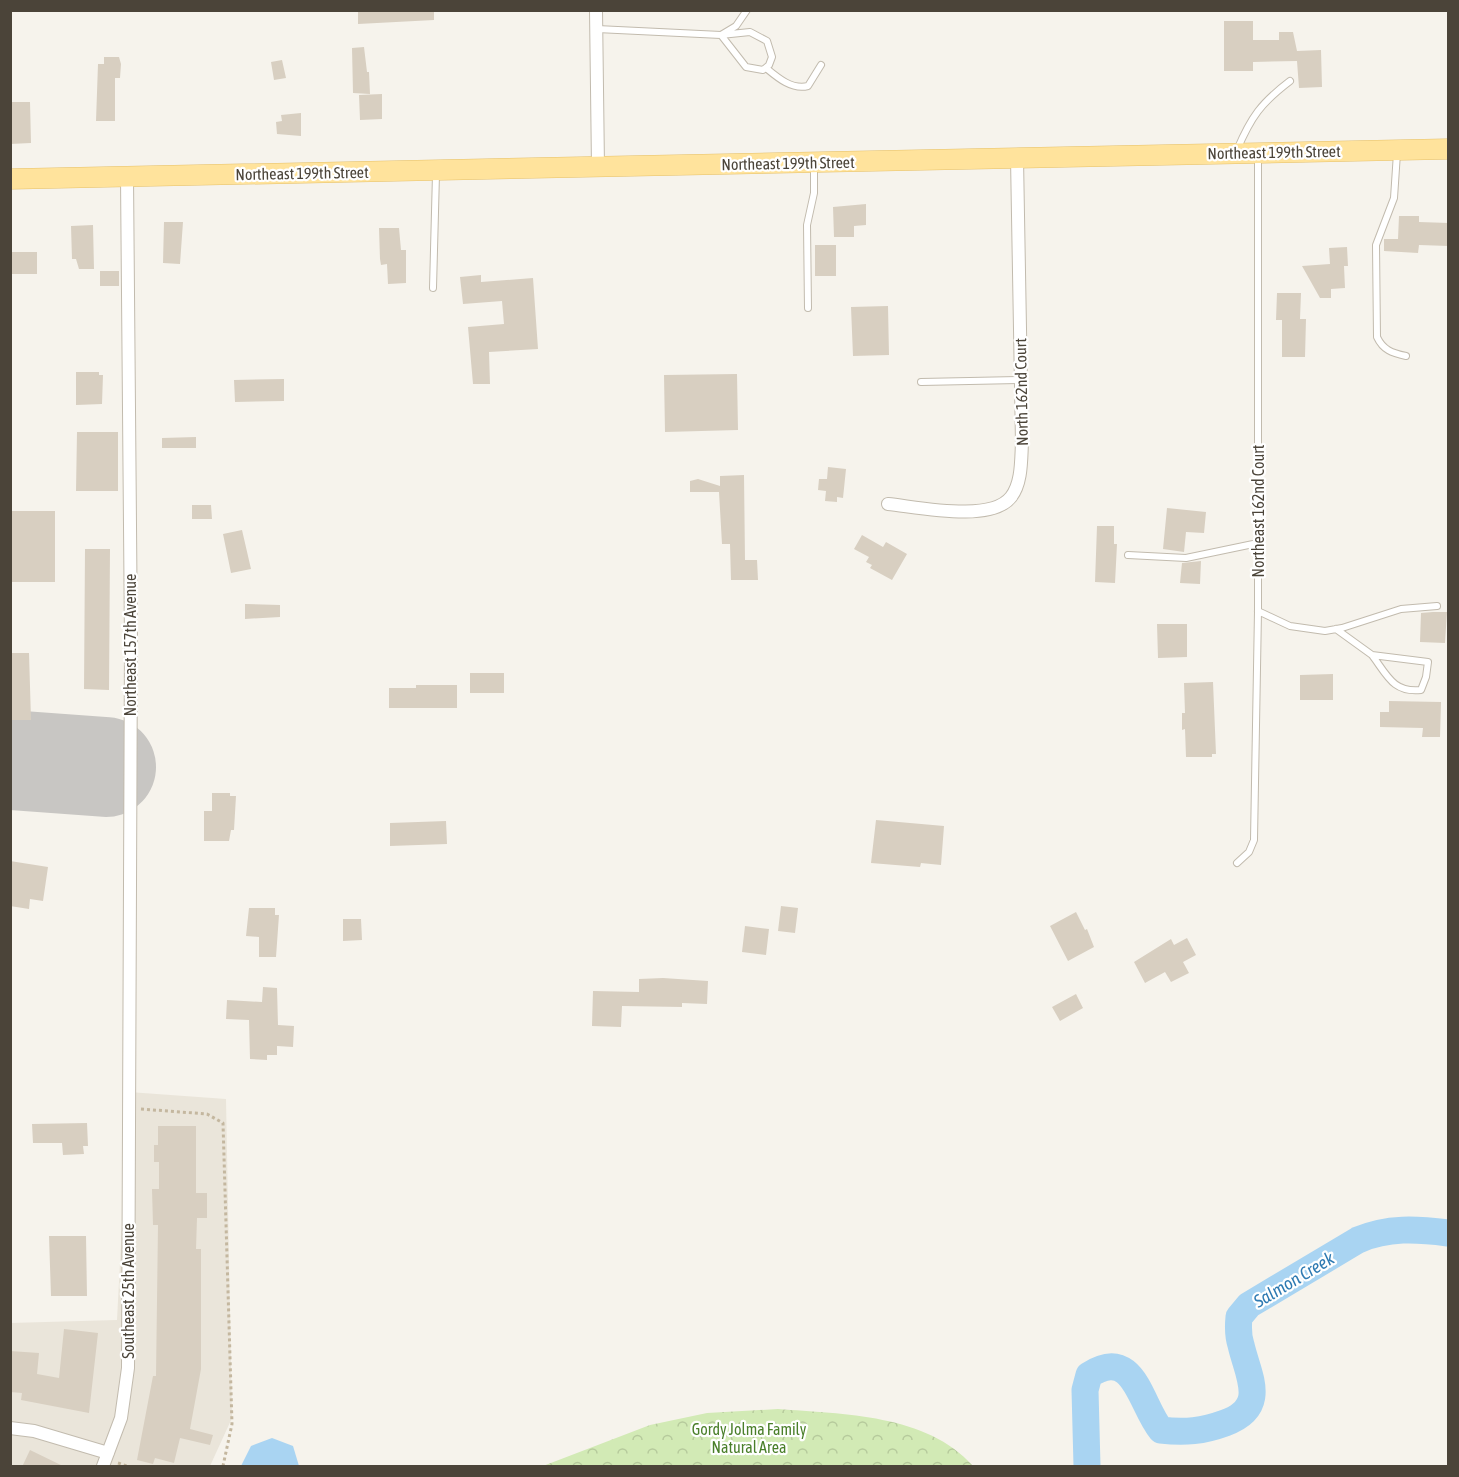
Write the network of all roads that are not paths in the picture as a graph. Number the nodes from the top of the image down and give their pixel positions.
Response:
1 (596, 10) edge
2 (747, 10) edge
3 (596, 29) junction
4 (721, 35) junction
5 (821, 65) dead end
6 (766, 68) junction
7 (1290, 81) dead end
8 (1449, 149) edge
9 (1397, 150) junction
10 (1236, 153) junction
11 (1258, 153) junction
12 (1017, 158) junction
13 (814, 162) junction
14 (598, 167) junction
15 (436, 170) junction
16 (127, 177) junction
17 (10, 179) edge
18 (433, 288) dead end
19 (808, 308) dead end
20 (1406, 356) dead end
21 (1021, 380) junction
22 (921, 382) dead end
23 (888, 504) dead end
24 (1258, 543) junction
25 (1128, 555) dead end
26 (1437, 606) dead end
27 (1258, 611) junction
28 (1336, 629) junction
29 (1372, 655) junction
30 (1237, 863) dead end
31 (129, 1112) joint
32 (10, 1428) edge
33 (108, 1452) junction
34 (103, 1467) edge

1 - 3 street
2 - 4 lane
3 - 4 lane
3 - 14 street
4 - 6 lane
4 - 6 lane
5 - 6 lane
7 - 10 lane
8 - 9 main road, Northeast 199th Street
9 - 11 main road, Northeast 199th Street
9 - 20 lane
10 - 11 main road, Northeast 199th Street
10 - 12 main road, Northeast 199th Street
11 - 24 lane, Northeast 162nd Court
12 - 13 main road, Northeast 199th Street
12 - 21 street, North 162nd Court
13 - 14 main road, Northeast 199th Street
13 - 19 lane
14 - 15 main road, Northeast 199th Street
15 - 16 main road, Northeast 199th Street
15 - 18 lane
16 - 17 main road, Northeast 199th Street
16 - 31 street, Northeast 157th Avenue
21 - 22 lane
21 - 23 street, North 162nd Court
24 - 25 lane
24 - 27 lane, Northeast 162nd Court
26 - 28 lane
27 - 28 lane
27 - 30 lane, Northeast 162nd Court
28 - 29 lane
29 - 29 lane
31 - 33 street, Southeast 25th Avenue
32 - 33 street
33 - 34 street, Southeast 25th Avenue

